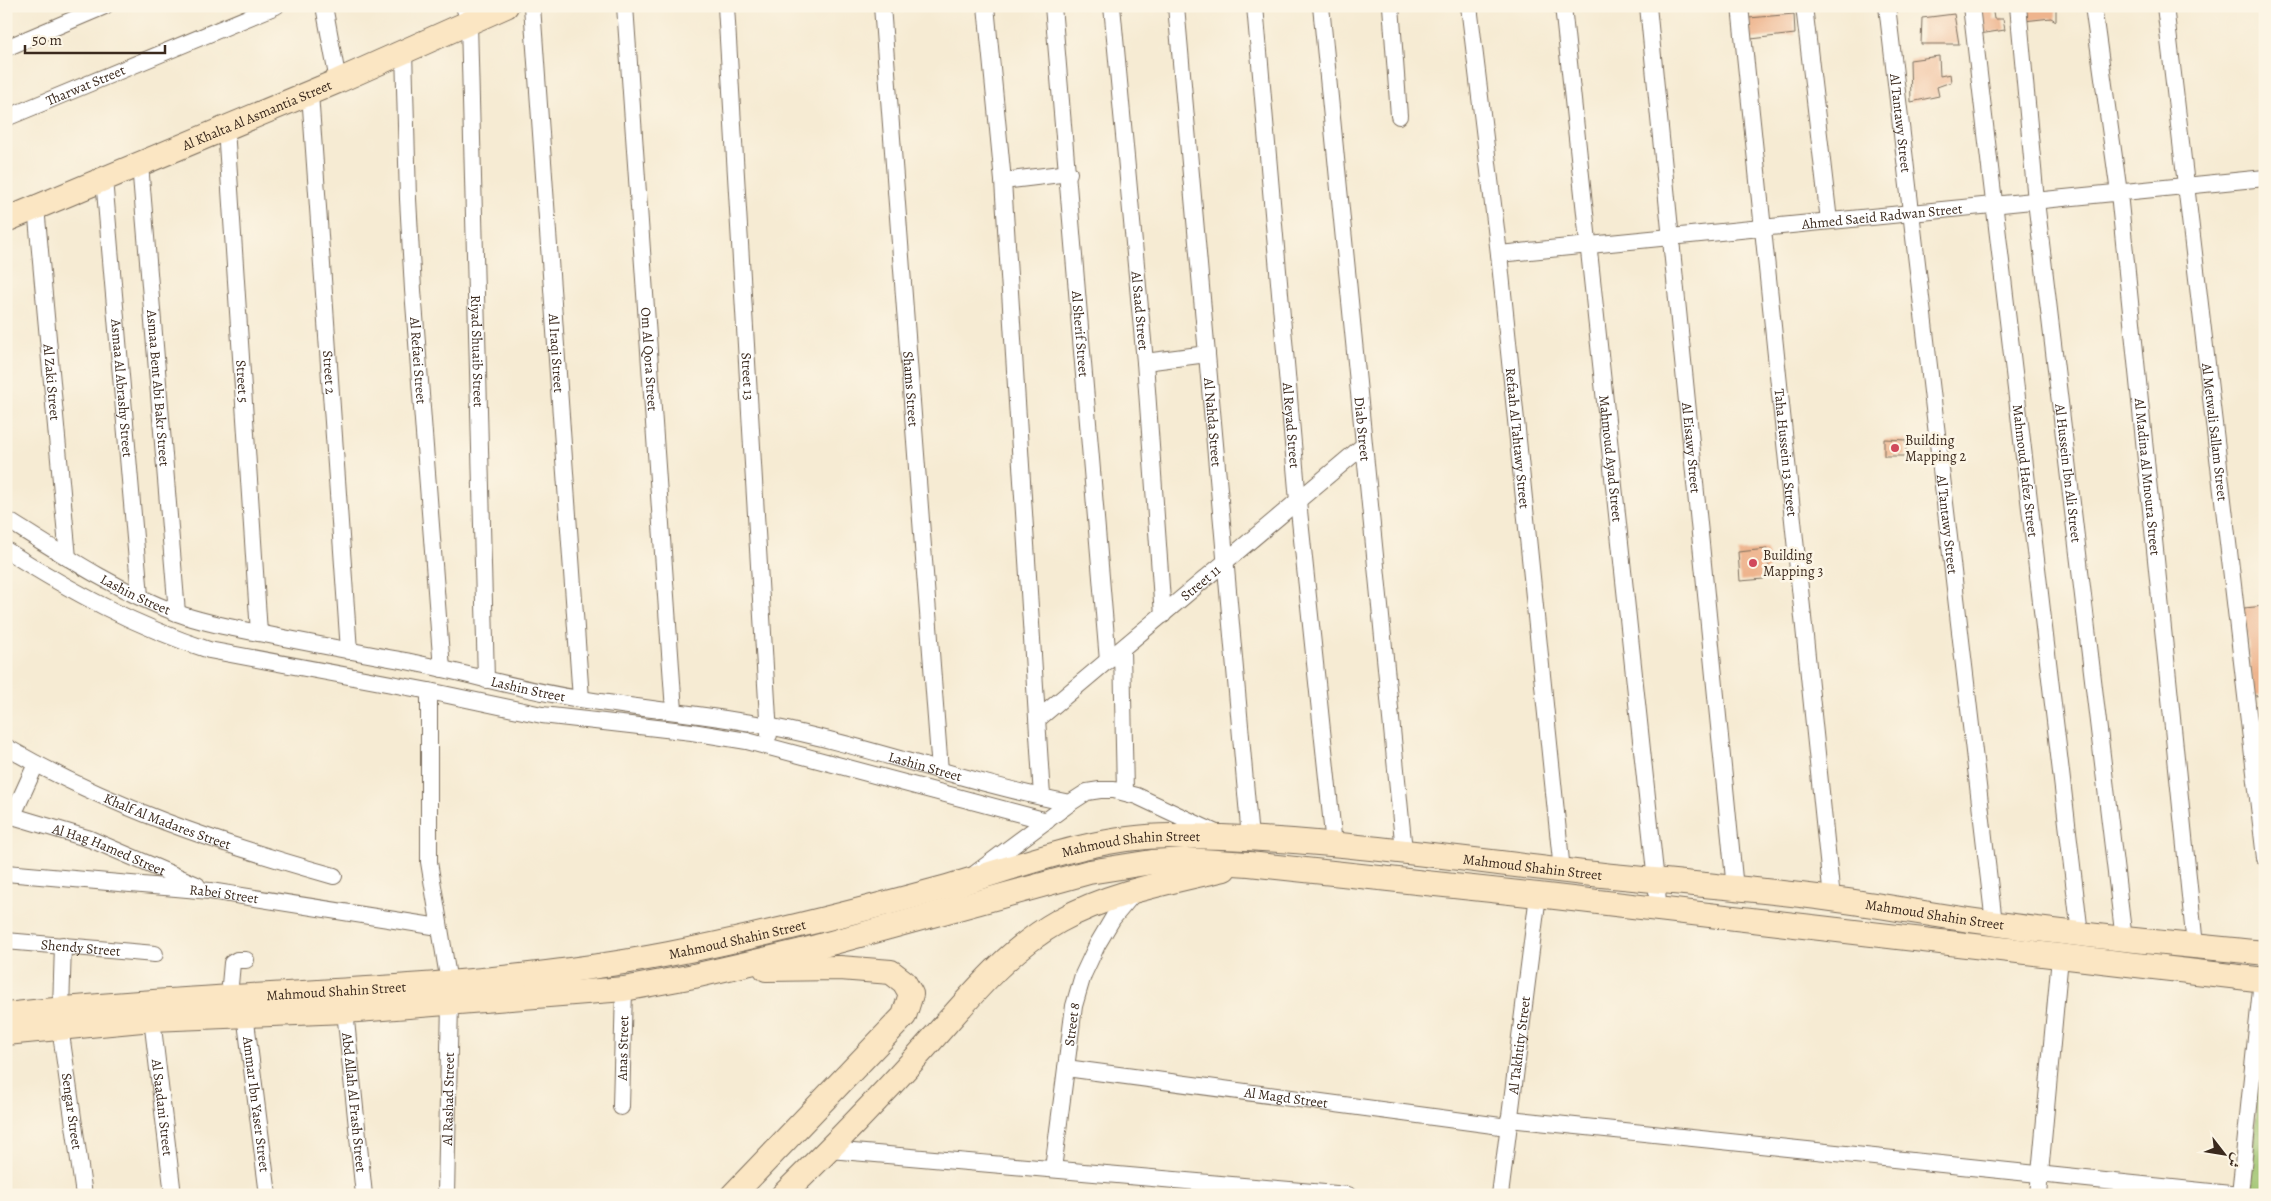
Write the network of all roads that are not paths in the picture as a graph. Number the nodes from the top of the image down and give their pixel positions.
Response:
1 (105, 6) edge
2 (276, 6) edge
3 (324, 6) edge
4 (506, 6) edge
5 (532, 6) edge
6 (625, 6) edge
7 (726, 6) edge
8 (882, 6) edge
9 (986, 6) edge
10 (1054, 6) edge
11 (1112, 6) edge
12 (1176, 6) edge
13 (1255, 6) edge
14 (1321, 6) edge
15 (1391, 6) edge
16 (1469, 6) edge
17 (1563, 6) edge
18 (1648, 6) edge
19 (1740, 6) edge
20 (1804, 6) edge
21 (1887, 6) edge
22 (1971, 6) edge
23 (2018, 6) edge
24 (2093, 6) edge
25 (2165, 6) edge
26 (467, 14) edge
27 (6, 48) edge
28 (404, 51) junction
29 (338, 81) junction
30 (310, 93) junction
31 (1399, 116) dead end
32 (6, 118) edge
33 (226, 128) junction
34 (140, 164) junction
35 (1069, 173) junction
36 (2265, 178) edge
37 (104, 179) junction
38 (1003, 182) junction
39 (2186, 186) junction
40 (2119, 193) junction
41 (2036, 201) junction
42 (1994, 205) junction
43 (36, 208) junction
44 (1911, 213) junction
45 (6, 220) edge
46 (1829, 221) junction
47 (1763, 228) junction
48 (1672, 236) junction
49 (1588, 245) junction
50 (1498, 254) junction
51 (1207, 354) junction
52 (1145, 362) junction
53 (1364, 446) junction
54 (1298, 501) junction
55 (6, 519) edge
56 (6, 550) edge
57 (68, 558) junction
58 (1225, 563) junction
59 (124, 588) junction
60 (140, 596) junction
61 (112, 612) junction
62 (177, 613) junction
63 (1163, 615) junction
64 (260, 633) junction
65 (1122, 650) junction
66 (349, 651) junction
67 (1108, 662) junction
68 (442, 669) junction
69 (486, 680) junction
70 (518, 687) junction
71 (429, 691) junction
72 (581, 699) junction
73 (514, 709) junction
74 (674, 710) junction
75 (1038, 718) junction
76 (769, 726) junction
77 (6, 747) edge
78 (769, 747) junction
79 (36, 764) junction
80 (940, 771) junction
81 (1012, 790) junction
82 (1125, 792) junction
83 (1042, 797) junction
84 (1070, 803) junction
85 (1005, 810) junction
86 (9, 814) edge
87 (1047, 821) junction
88 (1238, 838) junction
89 (1334, 845) junction
90 (1404, 851) junction
91 (2265, 858) edge
92 (1249, 864) junction
93 (1562, 871) junction
94 (6, 873) edge
95 (334, 876) dead end
96 (1656, 881) junction
97 (964, 882) junction
98 (1735, 889) junction
99 (210, 891) junction
100 (1134, 893) junction
101 (1538, 895) junction
102 (1832, 899) junction
103 (1658, 910) junction
104 (1994, 924) junction
105 (439, 927) junction
106 (2080, 934) junction
107 (2124, 940) junction
108 (6, 941) edge
109 (63, 945) junction
110 (2195, 946) junction
111 (155, 954) dead end
112 (2265, 954) edge
113 (2060, 957) junction
114 (246, 960) dead end
115 (729, 969) junction
116 (2263, 980) edge
117 (624, 988) junction
118 (449, 992) junction
119 (229, 996) junction
120 (345, 1010) junction
121 (245, 1014) junction
122 (6, 1015) edge
123 (60, 1018) junction
124 (152, 1019) junction
125 (6, 1033) edge
126 (1066, 1068) junction
127 (621, 1107) dead end
128 (1509, 1123) junction
129 (830, 1150) junction
130 (1053, 1169) junction
131 (2040, 1174) junction
132 (84, 1195) edge
133 (173, 1195) edge
134 (268, 1195) edge
135 (364, 1195) edge
136 (446, 1195) edge
137 (733, 1195) edge
138 (784, 1195) edge
139 (1348, 1195) edge
140 (1500, 1195) edge
141 (2038, 1195) edge
142 (2240, 1195) edge

1 - 27 street
2 - 32 street, Tharwat Street
3 - 29 street
4 - 26 main road, Al Khalta Al Asmantia Street
5 - 72 street, Al Iraqi Street
6 - 74 street, Om Al Qora Street
7 - 76 street, Street 13
8 - 80 street, Shams Street
9 - 38 street
10 - 35 street, Al Sherif Street
11 - 52 street, Al Saad Street
12 - 51 street, Al Nahda Street
13 - 54 street, Al Reyad Street
14 - 53 street, Diab Street
15 - 31 street
16 - 50 street, Refaah Al Tahtawy Street
17 - 49 street, Mahmoud Ayad Street
18 - 48 street, Al Eisawy Street
19 - 47 street, Taha Hussein 13 Street
20 - 46 street
21 - 44 street, Al Tantawy Street
22 - 42 street, Mahmoud Hafez Street
23 - 41 street, Al Hussein Ibn Ali Street
24 - 40 street, Al Madina Al Mnoura Street
25 - 39 street, Al Metwali Sallam Street
26 - 28 main road, Al Khalta Al Asmantia Street
26 - 69 street, Riyad Shuaib Street
28 - 29 main road, Al Khalta Al Asmantia Street
28 - 68 street, Al Refaei Street
29 - 30 main road, Al Khalta Al Asmantia Street
30 - 33 main road, Al Khalta Al Asmantia Street
30 - 66 street, Street 2
33 - 34 main road, Al Khalta Al Asmantia Street
33 - 64 street, Street 5
34 - 37 main road, Al Khalta Al Asmantia Street
34 - 62 street, Asmaa Bent Abi Bakr Street
35 - 38 street
35 - 67 street, Al Sherif Street
36 - 39 street, Ahmed Saeid Radwan Street
37 - 43 main road, Al Khalta Al Asmantia Street
37 - 60 street, Asmaa Al Abrashy Street
38 - 75 street
39 - 40 street, Ahmed Saeid Radwan Street
39 - 91 street, Al Metwali Sallam Street
40 - 41 street, Ahmed Saeid Radwan Street
40 - 110 street, Al Madina Al Mnoura Street
41 - 42 street, Ahmed Saeid Radwan Street
41 - 107 street, Al Hussein Ibn Ali Street
42 - 44 street, Ahmed Saeid Radwan Street
42 - 106 street, Mahmoud Hafez Street
43 - 45 main road, Al Khalta Al Asmantia Street
43 - 57 street, Al Zaki Street
44 - 46 street, Ahmed Saeid Radwan Street
44 - 104 street, Al Tantawy Street
46 - 47 street, Ahmed Saeid Radwan Street
47 - 48 street, Ahmed Saeid Radwan Street
47 - 102 street, Taha Hussein 13 Street
48 - 49 street, Ahmed Saeid Radwan Street
48 - 98 street, Al Eisawy Street
49 - 50 street, Ahmed Saeid Radwan Street
49 - 96 street, Mahmoud Ayad Street
50 - 93 street, Refaah Al Tahtawy Street
51 - 52 street
51 - 58 street, Al Nahda Street
52 - 63 street, Al Saad Street
53 - 54 street, Street 11
53 - 90 street, Diab Street
54 - 58 street, Street 11
54 - 89 street, Al Reyad Street
55 - 57 street, Lashin Street
56 - 61 street, Lashin Street
57 - 59 street, Lashin Street
58 - 63 street, Street 11
58 - 88 street, Al Nahda Street
59 - 60 street, Lashin Street
59 - 61 street
60 - 62 street, Lashin Street
61 - 71 street, Lashin Street
62 - 64 street, Lashin Street
63 - 65 street, Street 11
64 - 66 street, Lashin Street
65 - 67 street, Street 11
65 - 82 street
66 - 68 street, Lashin Street
67 - 75 street, Street 11
68 - 69 street, Lashin Street
69 - 70 street, Lashin Street
70 - 72 street, Lashin Street
70 - 73 street
71 - 73 street, Lashin Street
71 - 105 street, Al Rashad Street
72 - 74 street, Lashin Street
73 - 78 street, Lashin Street
74 - 76 street, Lashin Street
75 - 83 street
76 - 78 street, Street 13
76 - 80 street, Lashin Street
77 - 79 street, Khalf Al Madares Street
78 - 85 street, Lashin Street
79 - 86 street
79 - 95 street, Khalf Al Madares Street
80 - 81 street, Lashin Street
81 - 83 street, Lashin Street
81 - 85 street
82 - 84 street
82 - 88 street
83 - 84 street, Lashin Street
84 - 87 street
85 - 87 street, Lashin Street
86 - 99 street, Al Hag Hamed Street
87 - 97 street
88 - 89 main road, Mahmoud Shahin Street
88 - 97 main road, Mahmoud Shahin Street
89 - 90 main road, Mahmoud Shahin Street
90 - 93 main road, Mahmoud Shahin Street
92 - 100 main road
92 - 101 main road, Mahmoud Shahin Street
92 - 115 main road, Mahmoud Shahin Street
93 - 96 main road, Mahmoud Shahin Street
94 - 99 street, Rabei Street
96 - 98 main road, Mahmoud Shahin Street
96 - 103 street, Mahmoud Ayad Street
97 - 118 main road, Mahmoud Shahin Street
98 - 102 main road, Mahmoud Shahin Street
99 - 105 street, Rabei Street
100 - 126 street, Street 8
100 - 129 main road
101 - 103 main road, Mahmoud Shahin Street
101 - 128 street, Al Takhtity Street
102 - 104 main road, Mahmoud Shahin Street
103 - 113 main road, Mahmoud Shahin Street
104 - 106 main road, Mahmoud Shahin Street
105 - 118 street, Al Rashad Street
106 - 107 main road, Mahmoud Shahin Street
107 - 110 main road, Mahmoud Shahin Street
108 - 109 street, Shendy Street
109 - 111 street, Shendy Street
109 - 123 street, Sengar Street
110 - 112 main road, Mahmoud Shahin Street
113 - 116 main road, Mahmoud Shahin Street
113 - 131 street
114 - 119 street
115 - 117 main road, Mahmoud Shahin Street
115 - 137 main road
116 - 142 street
117 - 118 main road, Mahmoud Shahin Street
117 - 127 street, Anas Street
118 - 119 main road, Mahmoud Shahin Street
118 - 120 main road, Mahmoud Shahin Street
118 - 136 street, Al Rashad Street
119 - 123 main road, Mahmoud Shahin Street
120 - 121 main road, Mahmoud Shahin Street
120 - 135 street, Abd Allah Al Frash Street
121 - 124 main road, Mahmoud Shahin Street
121 - 134 street, Ammar Ibn Yaser Street
122 - 123 main road, Mahmoud Shahin Street
123 - 124 main road, Mahmoud Shahin Street
123 - 125 main road, Mahmoud Shahin Street
123 - 132 street, Sengar Street
124 - 133 street, Al Saadani Street
126 - 128 street, Al Magd Street
126 - 130 street, Street 8
128 - 131 street, Al Magd Street
128 - 140 street, Al Takhtity Street
129 - 130 street
129 - 138 main road
130 - 139 street
131 - 141 street
131 - 142 street, Al Magd Street

